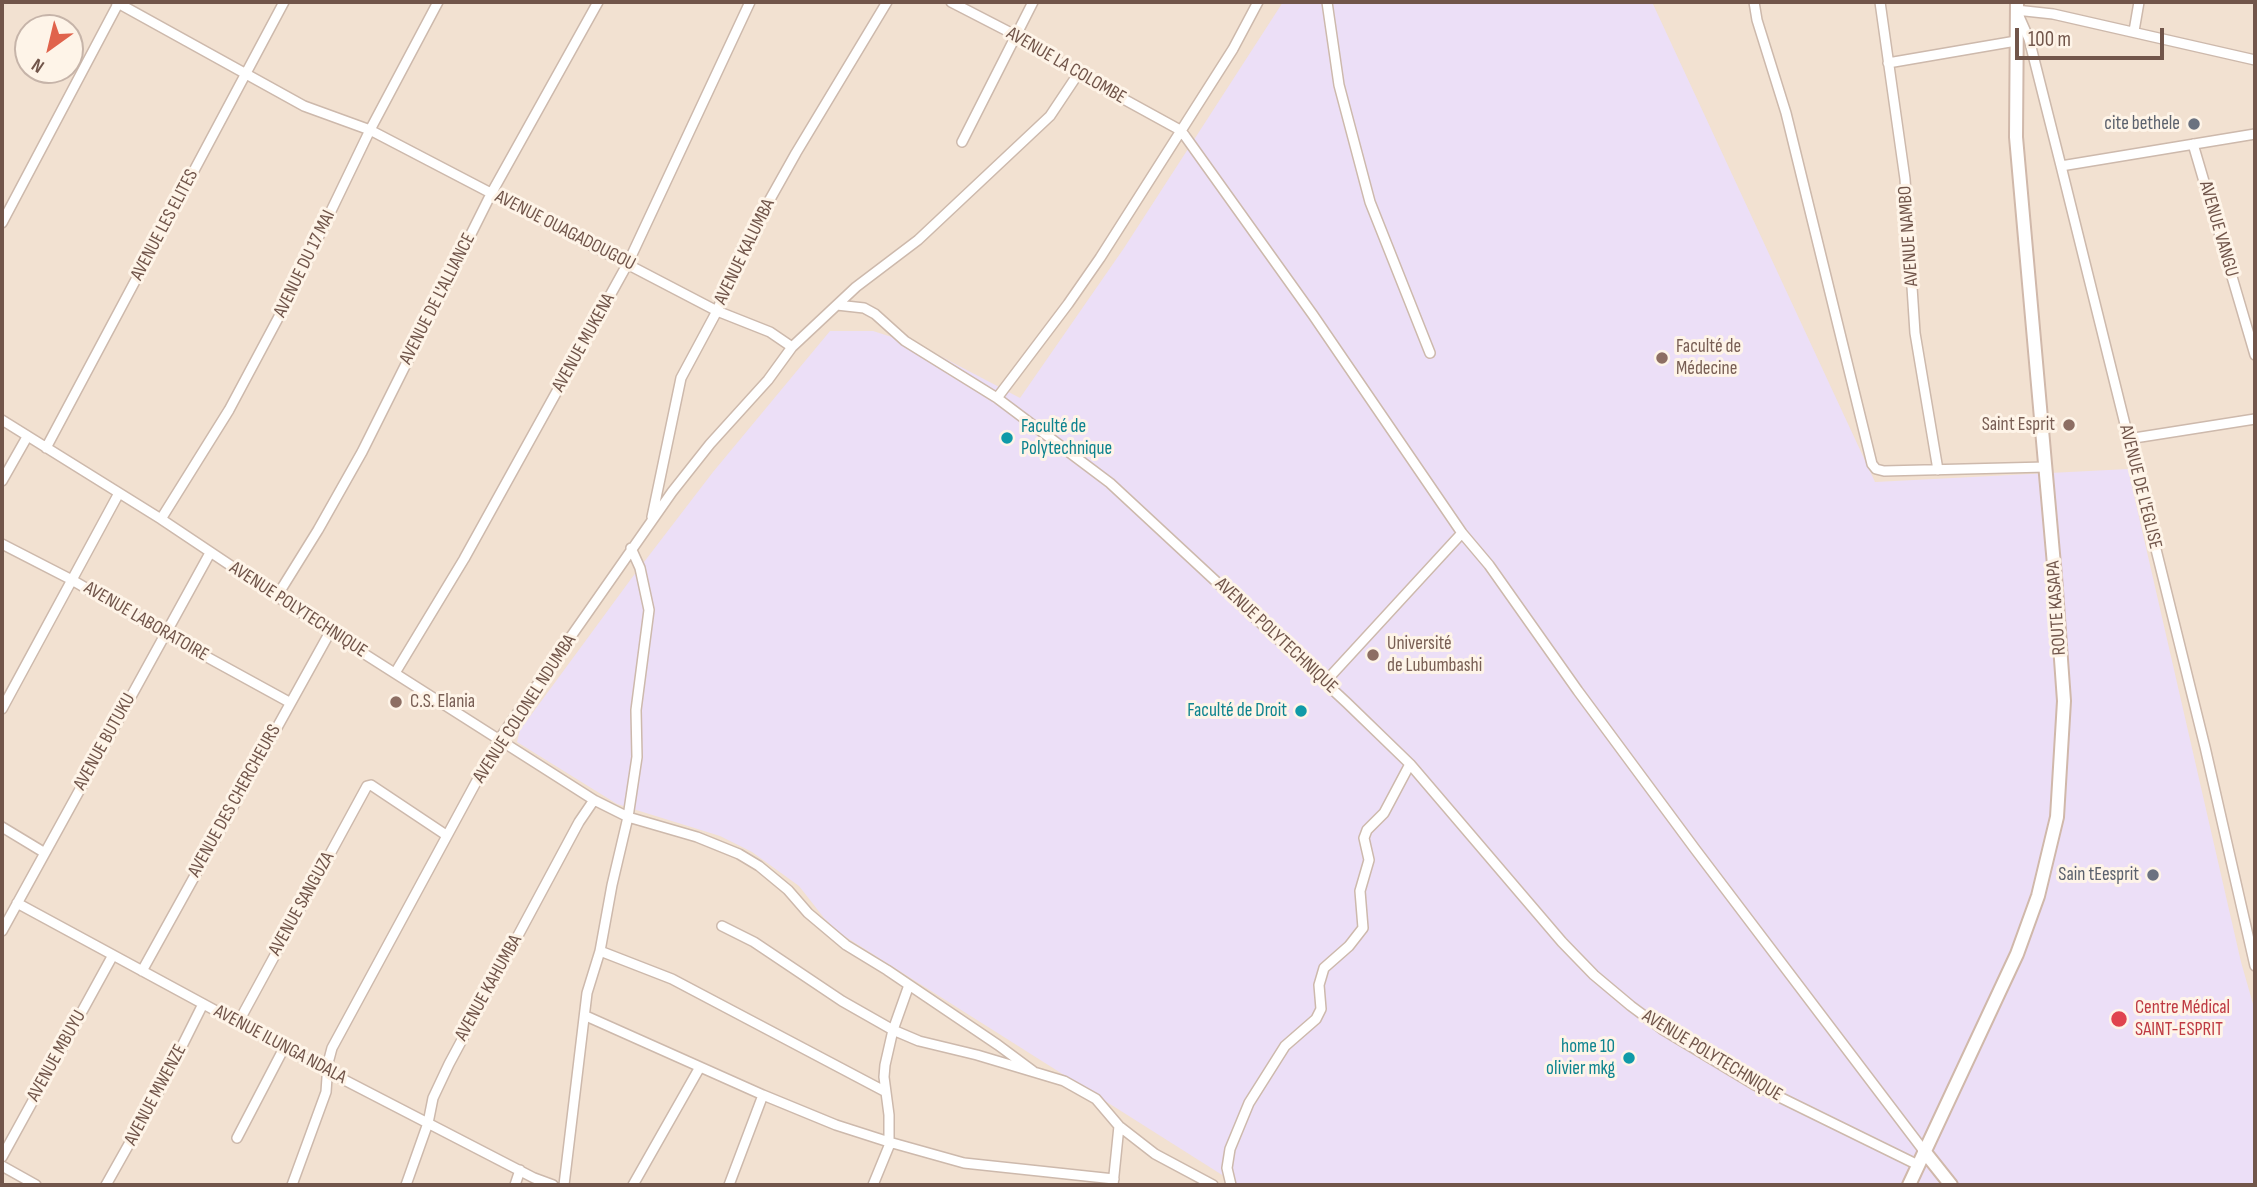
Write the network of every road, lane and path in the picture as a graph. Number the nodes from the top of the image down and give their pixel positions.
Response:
1 (118, 2) edge
2 (284, 2) edge
3 (438, 2) edge
4 (598, 2) edge
5 (750, 2) edge
6 (887, 2) edge
7 (951, 2) edge
8 (1033, 2) edge
9 (1258, 2) edge
10 (1327, 2) edge
11 (1754, 2) edge
12 (1880, 2) edge
13 (2139, 2) edge
14 (2016, 6) edge
15 (2134, 31) junction
16 (1017, 36) junction
17 (2015, 41) junction
18 (2255, 60) edge
19 (1888, 64) junction
20 (245, 74) junction
21 (1078, 74) junction
22 (370, 130) junction
23 (1180, 130) junction
24 (2255, 134) edge
25 (962, 142) dead end
26 (2193, 144) junction
27 (2061, 166) junction
28 (491, 194) junction
29 (2, 223) edge
30 (628, 263) junction
31 (837, 305) junction
32 (718, 311) junction
33 (792, 347) junction
34 (1430, 353) dead end
35 (2255, 355) edge
36 (997, 398) junction
37 (2255, 419) edge
38 (2, 420) edge
39 (27, 437) junction
40 (2128, 439) junction
41 (46, 448) junction
42 (2046, 467) junction
43 (1938, 470) junction
44 (2, 481) edge
45 (119, 493) junction
46 (161, 519) junction
47 (651, 521) junction
48 (1462, 533) junction
49 (2, 544) edge
50 (631, 548) junction
51 (210, 553) junction
52 (72, 580) junction
53 (277, 596) junction
54 (330, 632) junction
55 (165, 634) junction
56 (395, 673) junction
57 (1325, 682) junction
58 (289, 702) junction
59 (2, 709) edge
60 (500, 738) junction
61 (1409, 764) junction
62 (594, 800) junction
63 (628, 817) junction
64 (2, 827) edge
65 (446, 835) junction
66 (45, 853) junction
67 (17, 903) junction
68 (722, 926) dead end
69 (2, 931) edge
70 (600, 951) junction
71 (113, 955) junction
72 (2255, 966) edge
73 (142, 971) junction
74 (909, 985) junction
75 (203, 1004) junction
76 (586, 1016) junction
77 (238, 1023) junction
78 (893, 1030) junction
79 (284, 1048) junction
80 (700, 1067) junction
81 (327, 1071) junction
82 (1033, 1071) junction
83 (886, 1093) junction
84 (763, 1095) junction
85 (428, 1123) junction
86 (1119, 1126) junction
87 (237, 1138) dead end
88 (889, 1142) junction
89 (1924, 1151) junction
90 (2, 1157) edge
91 (1918, 1165) junction
92 (2, 1166) edge
93 (520, 1170) junction
94 (1114, 1182) edge
95 (549, 1184) edge
96 (36, 1185) edge
97 (106, 1185) edge
98 (292, 1185) edge
99 (406, 1185) edge
100 (515, 1185) edge
101 (564, 1185) edge
102 (632, 1185) edge
103 (729, 1185) edge
104 (873, 1185) edge
105 (1213, 1185) edge
106 (1231, 1185) edge
107 (1909, 1185) edge
108 (1951, 1185) edge

1 - 20 street, AVENUE OUAGADOUGOU
1 - 29 street
2 - 20 street, AVENUE LES ELITES
3 - 22 street, AVENUE DU 17 MAI
4 - 28 street, AVENUE DE L'ALLIANCE
5 - 30 street, AVENUE MUKENA
6 - 32 street, AVENUE KALUMBA
7 - 16 street, AVENUE LA COLOMBE
8 - 16 street
9 - 23 street
10 - 34 street
11 - 43 street
12 - 19 street, AVENUE NAMBO
13 - 15 street
14 - 15 street
14 - 17 main road, ROUTE KASAPA
14 - 27 street, AVENUE DE L'EGLISE
15 - 18 street
16 - 21 street, AVENUE LA COLOMBE
16 - 25 street
17 - 19 street
17 - 42 main road, ROUTE KASAPA
19 - 43 street, AVENUE NAMBO
20 - 22 street, AVENUE OUAGADOUGOU
20 - 41 street, AVENUE LES ELITES
21 - 23 street, AVENUE LA COLOMBE
21 - 31 street
22 - 28 street, AVENUE OUAGADOUGOU
22 - 46 street, AVENUE DU 17 MAI
23 - 36 street
23 - 48 street
24 - 26 street
26 - 27 street
26 - 35 street, AVENUE VANGU
27 - 40 street, AVENUE DE L'EGLISE
28 - 30 street, AVENUE OUAGADOUGOU
28 - 53 street, AVENUE DE L'ALLIANCE
30 - 32 street, AVENUE OUAGADOUGOU
30 - 56 street, AVENUE MUKENA
31 - 33 street
31 - 36 street
32 - 33 street, AVENUE OUAGADOUGOU
32 - 47 street, AVENUE KALUMBA
33 - 47 street, AVENUE COLONEL NDUMBA
36 - 57 street, AVENUE POLYTECHNIQUE
37 - 40 street
38 - 39 street, AVENUE POLYTECHNIQUE
39 - 41 street, AVENUE POLYTECHNIQUE
39 - 44 street
40 - 72 street, AVENUE DE L'EGLISE
41 - 45 street, AVENUE POLYTECHNIQUE
42 - 43 street
42 - 89 main road, ROUTE KASAPA
45 - 46 street, AVENUE POLYTECHNIQUE
45 - 52 street
46 - 51 street, AVENUE POLYTECHNIQUE
47 - 50 street, AVENUE COLONEL NDUMBA
48 - 57 street
48 - 89 street
49 - 52 street, AVENUE LABORATOIRE
50 - 60 street, AVENUE COLONEL NDUMBA
50 - 63 street
51 - 53 street, AVENUE POLYTECHNIQUE
51 - 55 street, AVENUE BUTUKU
52 - 55 street, AVENUE LABORATOIRE
52 - 59 street
53 - 54 street, AVENUE POLYTECHNIQUE
54 - 56 street, AVENUE POLYTECHNIQUE
54 - 58 street, AVENUE DES CHERCHEURS
55 - 58 street, AVENUE LABORATOIRE
55 - 66 street, AVENUE BUTUKU
56 - 60 street, AVENUE POLYTECHNIQUE
57 - 61 street, AVENUE POLYTECHNIQUE
58 - 73 street, AVENUE DES CHERCHEURS
60 - 62 street, AVENUE POLYTECHNIQUE
60 - 65 street, AVENUE COLONEL NDUMBA
61 - 91 street, AVENUE POLYTECHNIQUE
61 - 106 street
62 - 63 street, AVENUE POLYTECHNIQUE
62 - 85 street, AVENUE KAHUMBA
63 - 70 street
63 - 74 street, AVENUE POLYTECHNIQUE
64 - 66 street
65 - 77 street, AVENUE SANGUZA
65 - 81 street, AVENUE COLONEL NDUMBA
66 - 67 street, AVENUE BUTUKU
67 - 69 street, AVENUE BUTUKU
67 - 71 street, AVENUE ILUNGA NDALA
68 - 78 street
70 - 76 street
70 - 83 street
71 - 73 street, AVENUE ILUNGA NDALA
71 - 90 street, AVENUE MBUYU
73 - 75 street, AVENUE ILUNGA NDALA
74 - 78 street
74 - 82 street, AVENUE POLYTECHNIQUE
75 - 77 street, AVENUE ILUNGA NDALA
75 - 97 street, AVENUE MWENZE
76 - 80 street
76 - 101 street
77 - 79 street, AVENUE ILUNGA NDALA
78 - 82 street
78 - 83 street
79 - 81 street, AVENUE ILUNGA NDALA
79 - 87 street
80 - 84 street
80 - 102 street
81 - 85 street, AVENUE ILUNGA NDALA
81 - 98 street, AVENUE COLONEL NDUMBA
82 - 86 street
83 - 88 street
84 - 88 street
84 - 103 street
85 - 93 street, AVENUE ILUNGA NDALA
85 - 99 street, AVENUE KAHUMBA
86 - 94 street
86 - 105 street
88 - 94 street
88 - 104 street
89 - 91 main road, ROUTE KASAPA
89 - 108 main road
91 - 107 main road, ROUTE KASAPA
92 - 96 street
93 - 95 street, AVENUE ILUNGA NDALA
93 - 100 street

